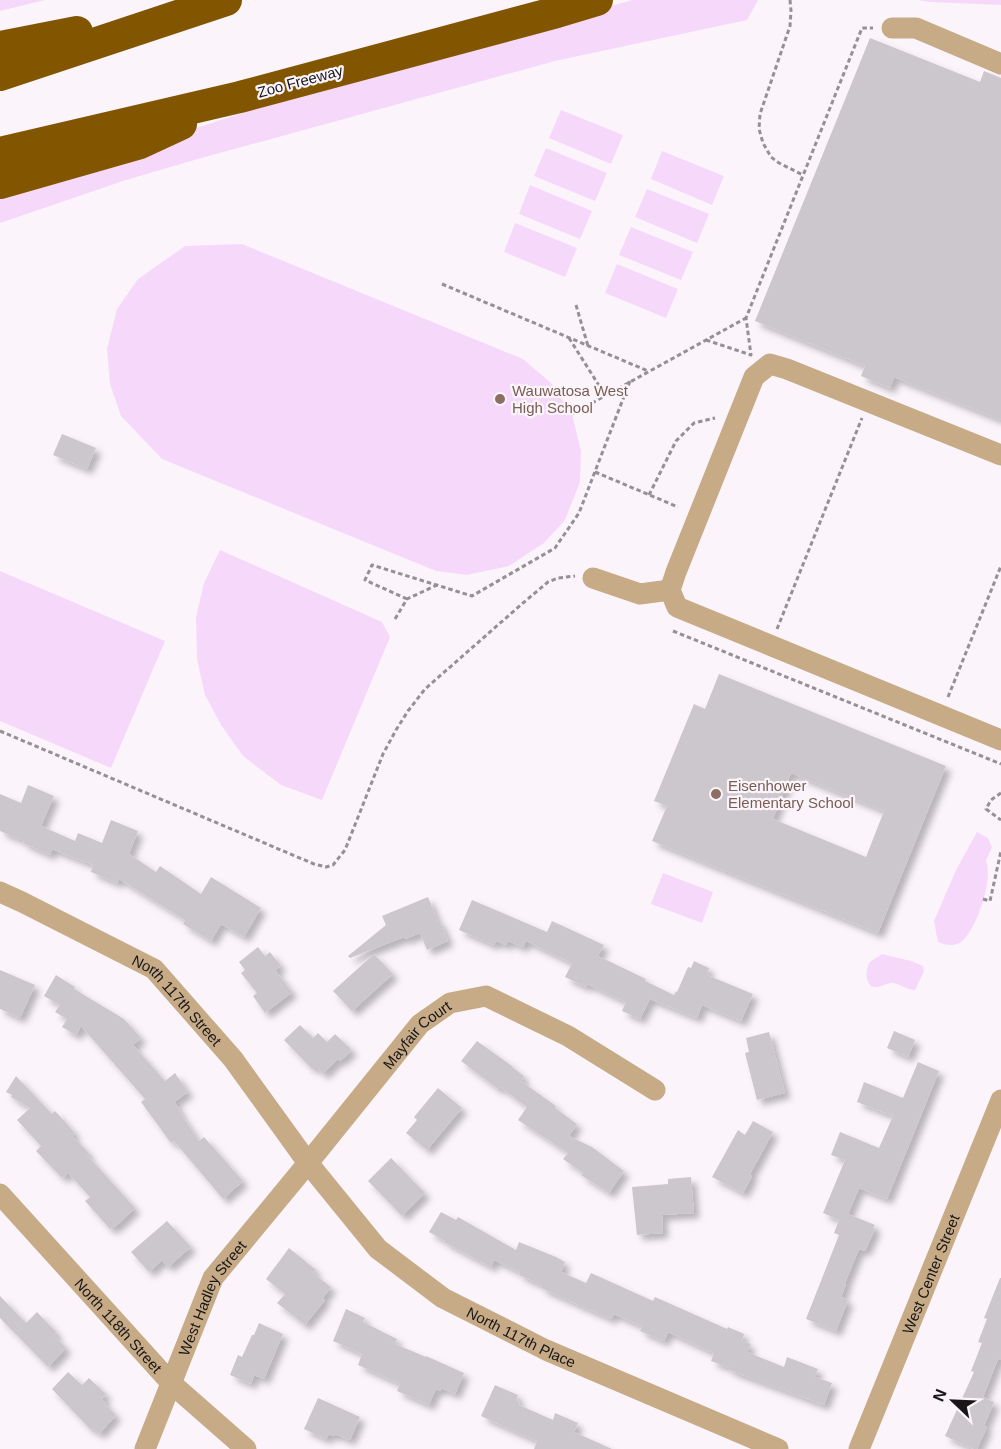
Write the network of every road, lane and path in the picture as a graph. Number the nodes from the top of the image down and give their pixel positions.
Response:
1 (597, 0) edge
2 (789, 0) edge
3 (218, 2) edge
4 (892, 28) dead end
5 (857, 41) dead end
6 (0, 47) edge
7 (1001, 64) edge
8 (0, 75) edge
9 (240, 97) junction
10 (0, 153) edge
11 (804, 176) junction
12 (0, 183) edge
13 (442, 284) dead end
14 (576, 305) dead end
15 (746, 318) junction
16 (569, 338) junction
17 (706, 340) junction
18 (588, 346) junction
19 (648, 371) junction
20 (630, 381) junction
21 (604, 395) junction
22 (866, 401) junction
23 (572, 414) dead end
24 (715, 418) dead end
25 (1001, 455) edge
26 (595, 472) junction
27 (649, 495) junction
28 (678, 507) dead end
29 (1001, 566) edge
30 (593, 578) joint
31 (439, 585) junction
32 (670, 590) junction
33 (407, 599) junction
34 (394, 619) dead end
35 (673, 631) dead end
36 (770, 645) junction
37 (941, 715) junction
38 (0, 731) edge
39 (1001, 740) edge
40 (1001, 764) edge
41 (1001, 793) edge
42 (1001, 820) edge
43 (1001, 851) edge
44 (0, 892) edge
45 (983, 899) dead end
46 (655, 1090) dead end
47 (1001, 1100) edge
48 (994, 1139) edge
49 (308, 1163) junction
50 (0, 1194) edge
51 (172, 1384) junction
52 (145, 1449) edge
53 (246, 1449) edge
54 (778, 1449) edge
55 (859, 1449) edge

1 - 9 highway, Zoo Freeway
2 - 11 path
3 - 6 highway
3 - 8 highway
4 - 7 street
5 - 11 path
9 - 10 highway, Zoo Freeway
9 - 12 highway
11 - 15 path
13 - 16 path
14 - 18 path
15 - 17 path
15 - 17 path
16 - 18 path
16 - 21 path
17 - 19 path
18 - 19 path
19 - 20 path
20 - 21 path
20 - 26 path
21 - 23 path
22 - 25 street
22 - 32 street
22 - 36 path
24 - 27 path
26 - 27 path
26 - 31 path
27 - 28 path
29 - 37 path
30 - 32 street
30 - 38 path
31 - 33 path
31 - 33 path
32 - 36 street
33 - 34 path
35 - 40 path
36 - 37 street
37 - 39 street
41 - 42 path
43 - 45 path
44 - 49 street, North 117th Street
46 - 49 street, Mayfair Court
47 - 48 street, West Center Street
48 - 55 street, West Center Street
49 - 51 street, West Hadley Street
49 - 54 street, North 117th Place
50 - 51 street, North 118th Street
51 - 52 street, West Hadley Street
51 - 53 street, North 118th Street

